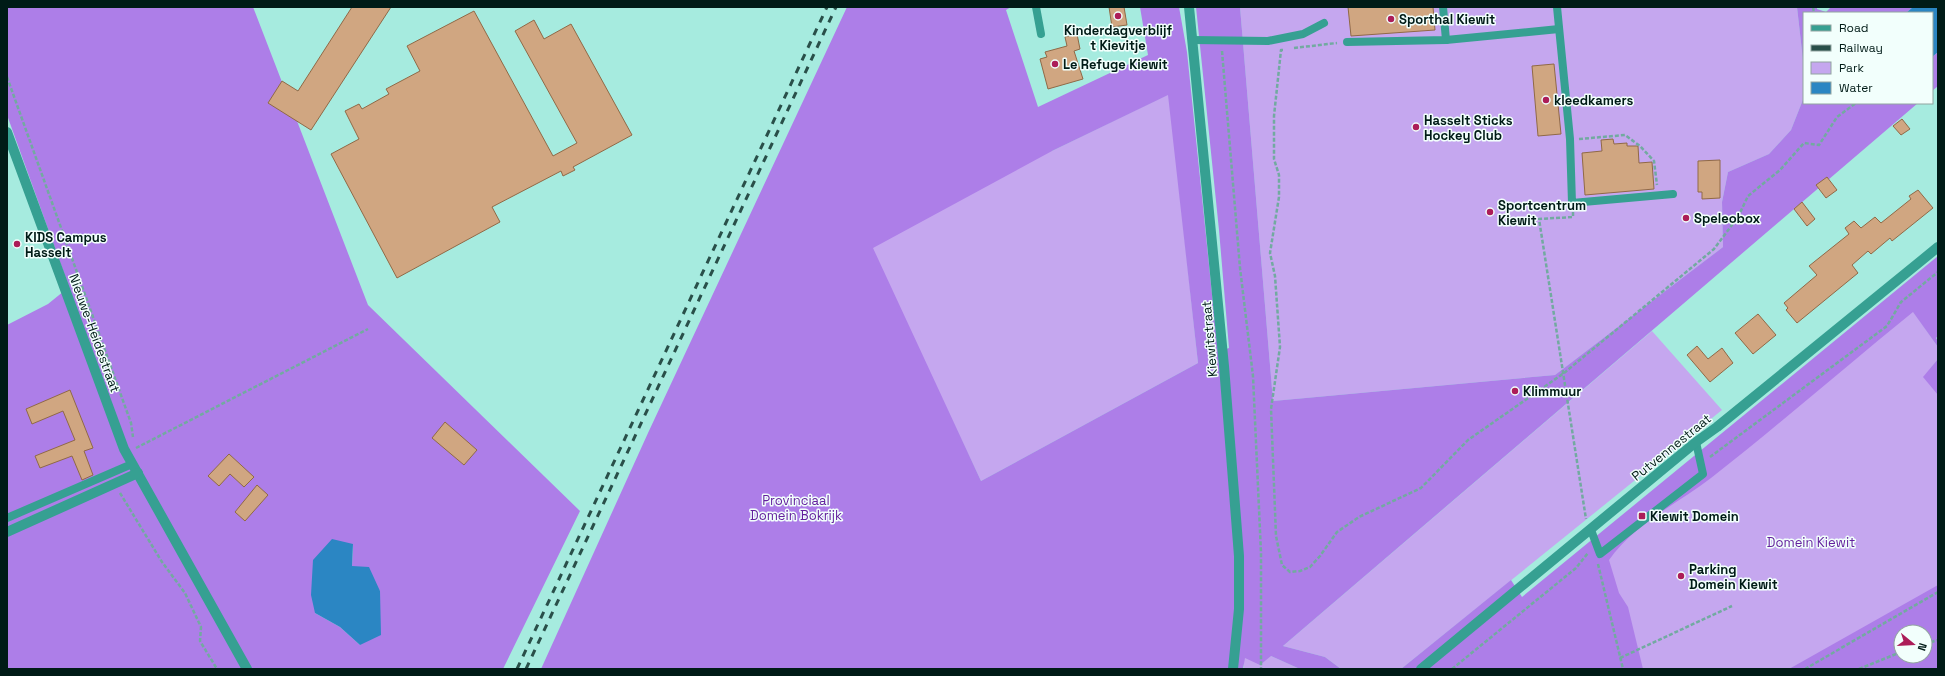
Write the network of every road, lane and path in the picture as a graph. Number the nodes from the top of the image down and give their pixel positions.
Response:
1 (1036, 7) edge
2 (1189, 7) edge
3 (1443, 7) edge
4 (1557, 7) edge
5 (1324, 23) dead end
6 (1559, 29) junction
7 (1041, 34) dead end
8 (1193, 40) junction
9 (1446, 40) junction
10 (1221, 41) junction
11 (1347, 42) joint
12 (1290, 49) dead end
13 (1286, 50) dead end
14 (7, 77) edge
15 (1855, 104) edge
16 (7, 132) edge
17 (1570, 139) junction
18 (1673, 194) dead end
19 (1658, 195) junction
20 (1572, 203) junction
21 (1938, 246) edge
22 (368, 329) dead end
23 (1564, 373) junction
24 (1696, 442) junction
25 (130, 451) junction
26 (132, 464) junction
27 (138, 474) junction
28 (115, 484) junction
29 (7, 518) edge
30 (1590, 531) junction
31 (7, 532) edge
32 (1596, 558) dead end
33 (1938, 592) edge
34 (1732, 606) dead end
35 (1893, 655) edge
36 (1620, 658) junction
37 (217, 669) edge
38 (247, 669) edge
39 (1233, 669) edge
40 (1261, 669) edge
41 (1421, 669) edge
42 (1623, 669) edge
43 (1806, 669) edge
44 (1859, 669) edge

1 - 7 lane
2 - 8 street, Kiewitstraat
3 - 9 lane
4 - 6 lane
5 - 10 lane
6 - 9 lane
6 - 17 lane
8 - 10 lane
8 - 39 street, Kiewitstraat
9 - 11 lane
10 - 40 path
11 - 12 path
13 - 23 path
14 - 25 path
15 - 23 path
16 - 25 street, Nieuwe-Heidestraat
17 - 19 path
17 - 20 lane
18 - 19 lane
19 - 20 lane
20 - 23 path
21 - 24 street, Putvennestraat
22 - 25 path
23 - 30 path
24 - 30 street, Putvennestraat
24 - 30 lane
25 - 26 street, Nieuwe-Heidestraat
25 - 27 path
26 - 27 street, Nieuwe-Heidestraat
26 - 29 lane
27 - 28 street
27 - 38 street, Nieuwe-Heidestraat
28 - 31 street
28 - 37 path
30 - 41 street, Putvennestraat
32 - 36 path
33 - 43 path
34 - 36 path
35 - 44 path
36 - 42 path

